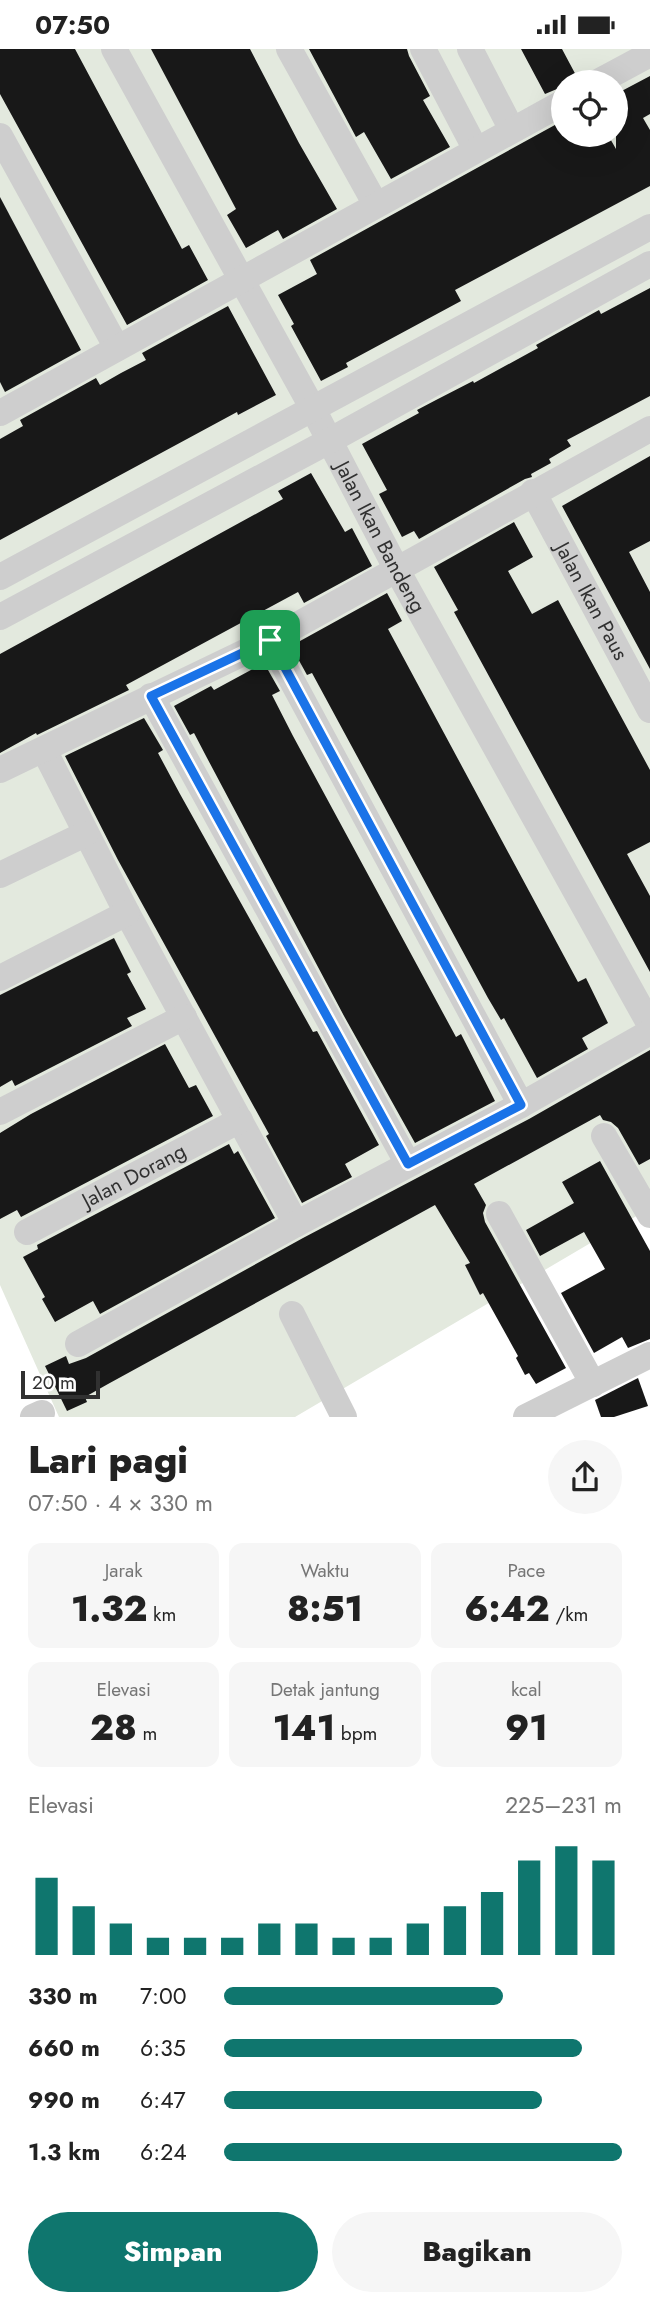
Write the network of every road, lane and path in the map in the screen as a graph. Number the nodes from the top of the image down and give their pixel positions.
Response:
1 (114, 49) edge
2 (289, 49) edge
3 (423, 49) edge
4 (470, 49) edge
5 (650, 54) edge
6 (620, 70) edge
7 (551, 109) edge
8 (512, 130) junction
9 (0, 136) edge
10 (476, 150) junction
11 (376, 205) junction
12 (650, 227) edge
13 (601, 253) junction
14 (650, 264) edge
15 (241, 281) junction
16 (618, 282) junction
17 (117, 348) junction
18 (313, 409) junction
19 (0, 413) edge
20 (650, 429) edge
21 (330, 441) junction
22 (533, 492) junction
23 (53, 549) junction
24 (397, 570) junction
25 (0, 577) edge
26 (70, 580) junction
27 (0, 617) edge
28 (270, 640) junction
29 (151, 696) junction
30 (650, 711) edge
31 (44, 750) junction
32 (0, 770) edge
33 (85, 834) junction
34 (0, 875) edge
35 (127, 913) junction
36 (0, 978) edge
37 (184, 1017) junction
38 (650, 1025) edge
39 (650, 1031) edge
40 (521, 1105) junction
41 (0, 1112) edge
42 (240, 1120) junction
43 (604, 1136) dead end
44 (408, 1164) junction
45 (642, 1184) edge
46 (499, 1214) dead end
47 (650, 1215) edge
48 (296, 1224) junction
49 (27, 1232) dead end
50 (292, 1314) dead end
51 (78, 1344) dead end
52 (650, 1355) edge
53 (593, 1384) junction
54 (344, 1417) edge
55 (526, 1417) edge

1 - 15 street, Jalan Ikan Bandeng
2 - 11 street
3 - 10 street
4 - 8 street
5 - 6 street
7 - 8 street
8 - 10 street
9 - 17 street
10 - 11 street
11 - 15 street
12 - 13 street
13 - 16 street
13 - 18 street
14 - 16 street
15 - 17 street
15 - 18 street, Jalan Ikan Bandeng
16 - 21 street
17 - 19 street
18 - 21 street, Jalan Ikan Bandeng
18 - 23 street
20 - 22 street
21 - 24 street, Jalan Ikan Bandeng
21 - 26 street
22 - 24 street
22 - 30 street, Jalan Ikan Paus
23 - 25 street
23 - 26 street
24 - 28 street
24 - 38 street, Jalan Ikan Bandeng
26 - 27 street
28 - 29 street
28 - 40 street
29 - 31 street
29 - 44 street
31 - 32 street
31 - 33 street
33 - 34 street
33 - 35 street
35 - 36 street
35 - 37 street
37 - 41 street
37 - 42 street
39 - 40 street
40 - 44 street
42 - 48 street
42 - 49 street, Jalan Dorang
43 - 45 street
44 - 48 street
45 - 47 street
46 - 53 street
48 - 51 street
50 - 54 street
52 - 53 street
53 - 55 street

